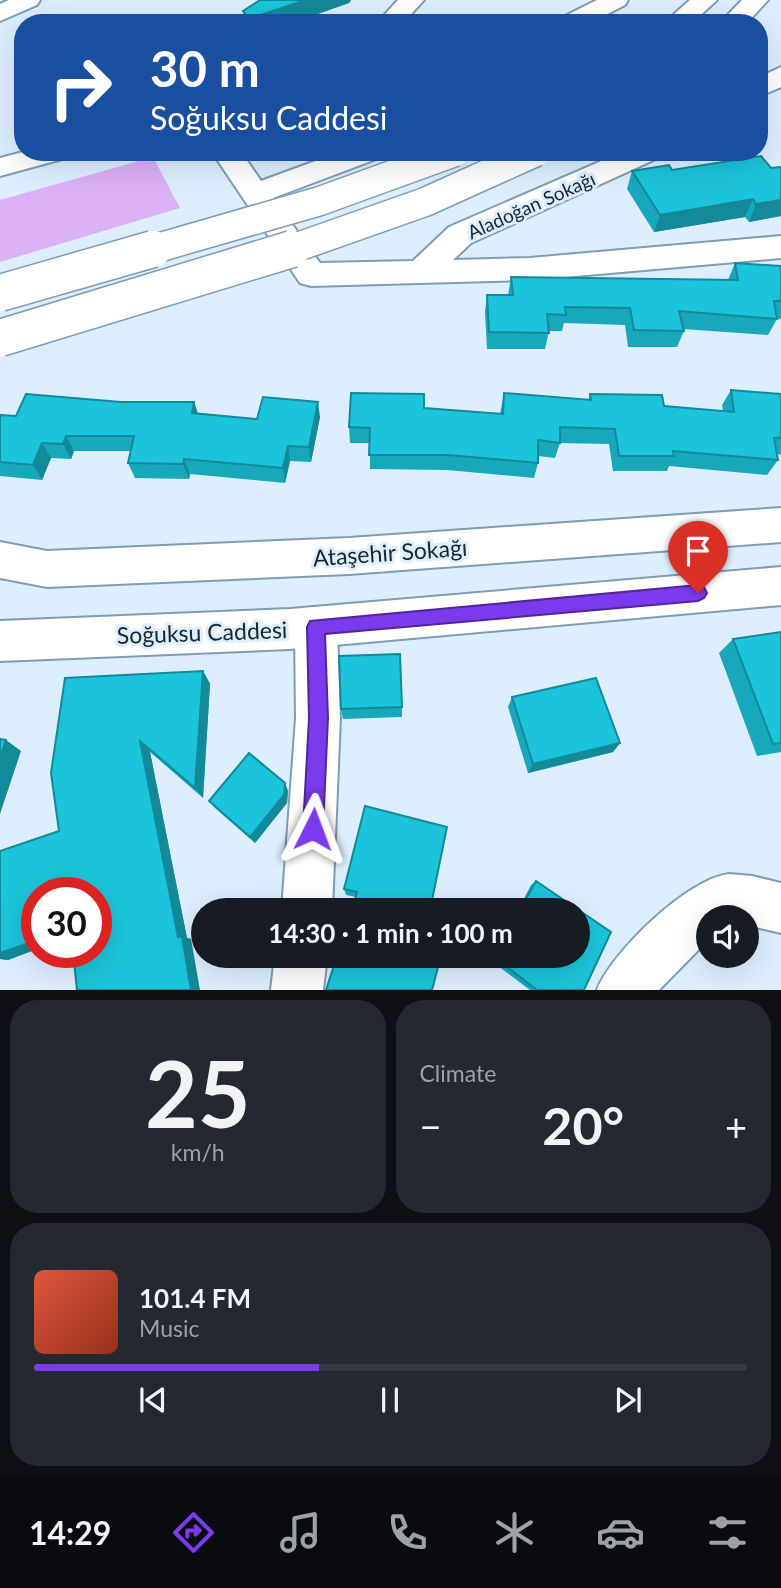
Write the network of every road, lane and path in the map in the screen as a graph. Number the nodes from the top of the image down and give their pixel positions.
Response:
1 (28, 0) edge
2 (412, 0) edge
3 (616, 0) edge
4 (705, 0) edge
5 (756, 0) edge
6 (0, 14) edge
7 (398, 14) edge
8 (588, 14) edge
9 (687, 14) edge
10 (741, 14) edge
11 (22, 161) edge
12 (232, 161) edge
13 (344, 161) edge
14 (430, 161) edge
15 (519, 161) edge
16 (628, 161) edge
17 (0, 167) edge
18 (254, 194) junction
19 (781, 247) edge
20 (423, 270) junction
21 (0, 292) edge
22 (0, 338) edge
23 (781, 525) edge
24 (0, 561) edge
25 (781, 586) edge
26 (316, 627) junction
27 (0, 641) edge
28 (308, 898) edge
29 (781, 908) edge
30 (300, 968) edge
31 (297, 989) edge
32 (623, 989) edge

1 - 6 main road
2 - 7 main road
3 - 8 main road
4 - 9 main road
5 - 10 main road
11 - 17 main road
12 - 18 main road
13 - 18 main road
14 - 21 main road, bridge
15 - 22 main road, bridge
16 - 20 main road, Aladoğan Sokağı
18 - 20 main road
19 - 20 main road
23 - 24 main road, Ataşehir Sokağı
25 - 26 main road, Soğuksu Caddesi
26 - 27 main road, Soğuksu Caddesi
26 - 28 main road
29 - 32 main road
30 - 31 main road

